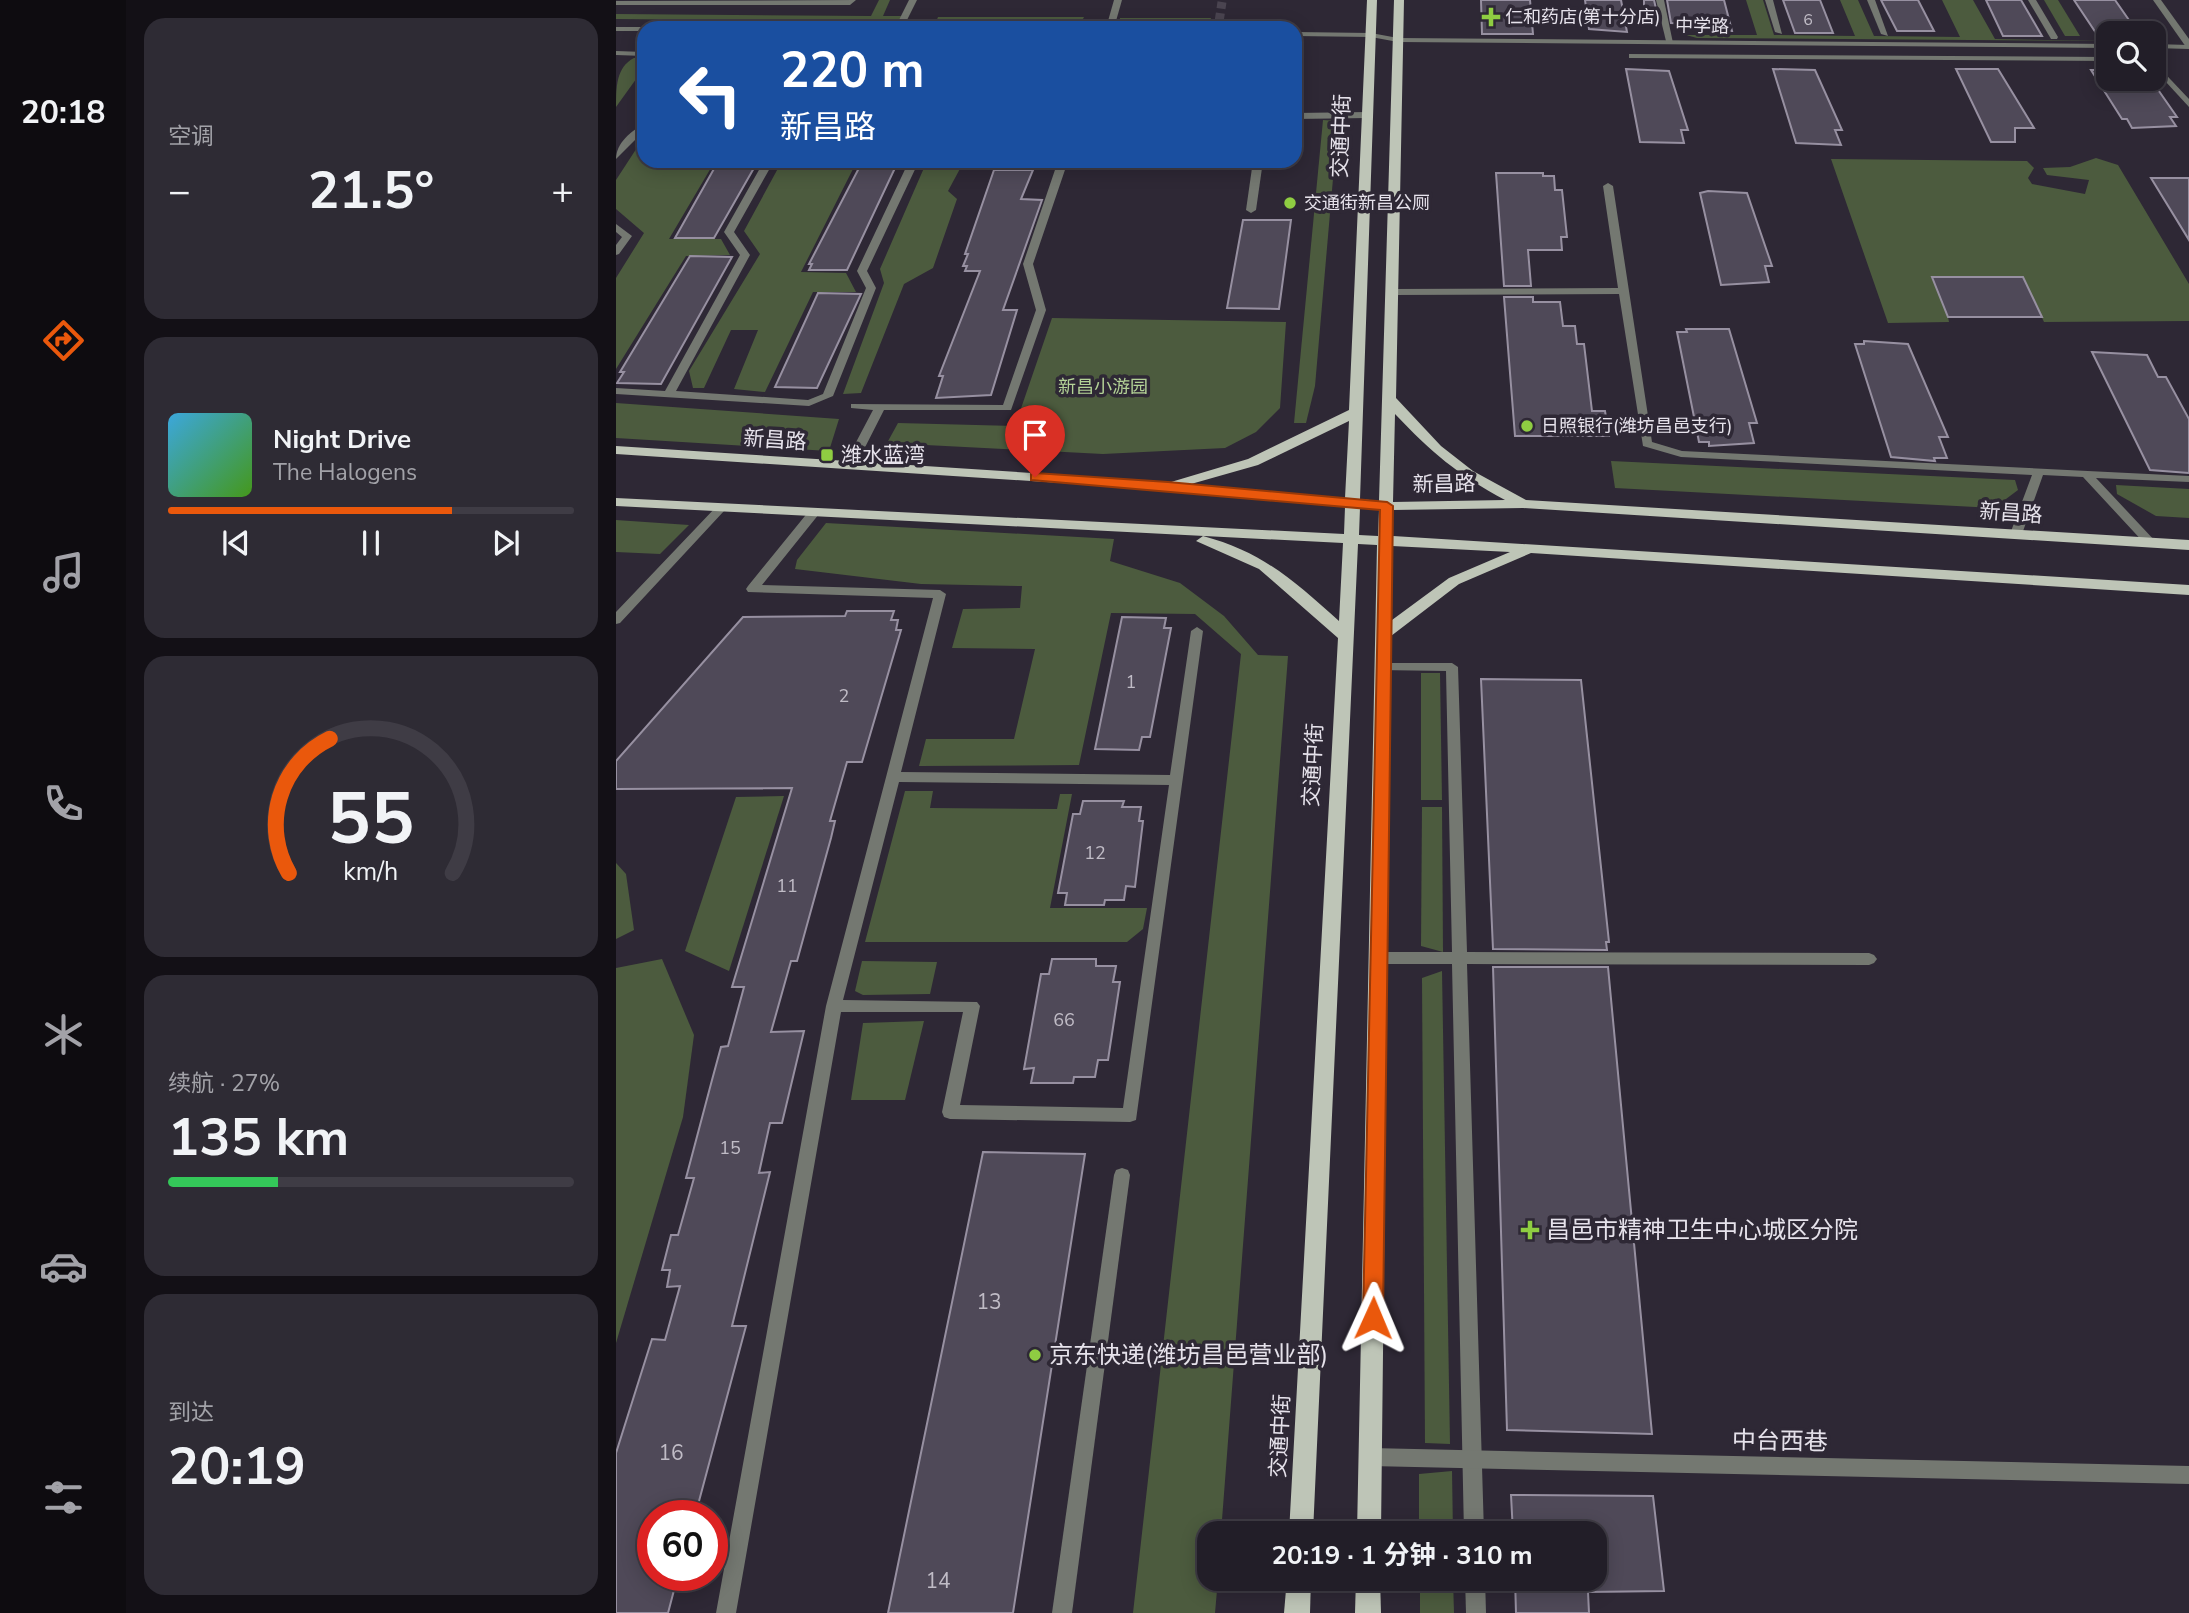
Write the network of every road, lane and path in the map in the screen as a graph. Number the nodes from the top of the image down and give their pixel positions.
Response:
1 (852, 0) edge
2 (913, 0) edge
3 (1118, 0) edge
4 (1372, 0) edge
5 (1399, 0) edge
6 (1660, 0) edge
7 (1769, 0) edge
8 (1871, 0) edge
9 (2032, 0) edge
10 (2157, 0) edge
11 (616, 3) edge
12 (902, 21) edge
13 (1112, 21) edge
14 (616, 29) edge
15 (637, 29) edge
16 (1780, 32) dead end
17 (1302, 34) edge
18 (1885, 34) dead end
19 (1371, 35) junction
20 (2054, 37) dead end
21 (1398, 40) junction
22 (1670, 41) junction
23 (2096, 46) edge
24 (2166, 46) edge
25 (2189, 46) edge
26 (616, 53) edge
27 (637, 54) edge
28 (1632, 56) dead end
29 (2096, 59) edge
30 (2166, 78) edge
31 (2189, 104) edge
32 (1368, 115) junction
33 (1302, 116) edge
34 (637, 133) edge
35 (616, 156) edge
36 (765, 168) edge
37 (911, 168) edge
38 (1061, 168) edge
39 (1257, 168) edge
40 (1608, 186) dead end
41 (1251, 210) dead end
42 (616, 227) edge
43 (616, 252) edge
44 (1624, 291) junction
45 (1392, 292) junction
46 (616, 391) edge
47 (669, 394) junction
48 (1389, 399) junction
49 (855, 406) dead end
50 (880, 406) junction
51 (1356, 412) junction
52 (616, 450) edge
53 (850, 465) junction
54 (2039, 471) junction
55 (2086, 474) junction
56 (2189, 479) edge
57 (1168, 486) junction
58 (616, 502) edge
59 (1352, 503) junction
60 (1523, 504) junction
61 (1387, 506) junction
62 (720, 509) junction
63 (813, 514) junction
64 (1148, 530) junction
65 (2015, 534) junction
66 (1351, 539) junction
67 (1385, 542) junction
68 (2150, 542) junction
69 (2189, 545) edge
70 (1532, 548) junction
71 (2189, 590) edge
72 (616, 620) edge
73 (1197, 631) dead end
74 (1384, 634) junction
75 (1346, 635) junction
76 (1383, 667) junction
77 (893, 777) junction
78 (1176, 780) junction
79 (1379, 958) junction
80 (1459, 959) junction
81 (1868, 959) dead end
82 (834, 1006) junction
83 (1122, 1175) dead end
84 (1370, 1457) junction
85 (1472, 1458) junction
86 (2189, 1475) edge
87 (1302, 1521) edge
88 (1369, 1521) edge
89 (1474, 1521) edge
90 (1298, 1591) edge
91 (1368, 1591) edge
92 (1475, 1591) edge
93 (726, 1613) edge
94 (1062, 1613) edge
95 (1297, 1613) edge
96 (1368, 1613) edge
97 (1476, 1613) edge

1 - 11 street
2 - 12 street
3 - 13 street
4 - 19 main road, 交通中街
5 - 21 main road
6 - 22 street
7 - 16 street
8 - 18 street
9 - 20 street
10 - 25 street
14 - 15 street
17 - 19 street, 中学路
19 - 21 street, 中学路
19 - 32 main road, 交通中街
21 - 22 street, 中学路
21 - 45 main road
22 - 23 street, 中学路
24 - 25 street
26 - 27 street
28 - 29 street
30 - 31 street
32 - 33 street
32 - 51 main road, 交通中街
34 - 35 street
36 - 47 street
37 - 47 street
38 - 50 street
39 - 41 street
40 - 44 street
42 - 43 street
44 - 45 street
44 - 54 street
45 - 48 main road
46 - 47 street
48 - 60 main road
48 - 61 main road
49 - 50 street
50 - 53 street
51 - 57 main road
51 - 59 main road, 交通中街
52 - 53 main road, 新昌路
53 - 57 main road, 新昌路
54 - 55 street
54 - 65 street
55 - 56 street
55 - 68 street
57 - 59 main road, 新昌路
58 - 62 main road
59 - 61 main road, 新昌路
59 - 66 main road, 交通中街
60 - 61 main road, 新昌路
60 - 65 main road, 新昌路
61 - 67 main road
62 - 63 main road
62 - 72 street
63 - 64 main road
63 - 77 street
64 - 66 main road
64 - 75 main road
65 - 68 main road, 新昌路
66 - 67 main road
66 - 75 main road, 交通中街
67 - 70 main road
67 - 74 main road
68 - 69 main road, 新昌路
70 - 71 main road
70 - 74 main road
73 - 78 street
74 - 76 main road
75 - 87 main road, 交通中街
76 - 79 main road
76 - 80 street
77 - 78 street
77 - 82 street
78 - 82 street
79 - 80 street
79 - 84 main road
80 - 81 street
80 - 85 street
82 - 93 street
83 - 94 street
84 - 85 street, 中台西巷
84 - 88 main road
85 - 86 street, 中台西巷
85 - 89 street
90 - 95 main road
91 - 96 main road
92 - 97 street

